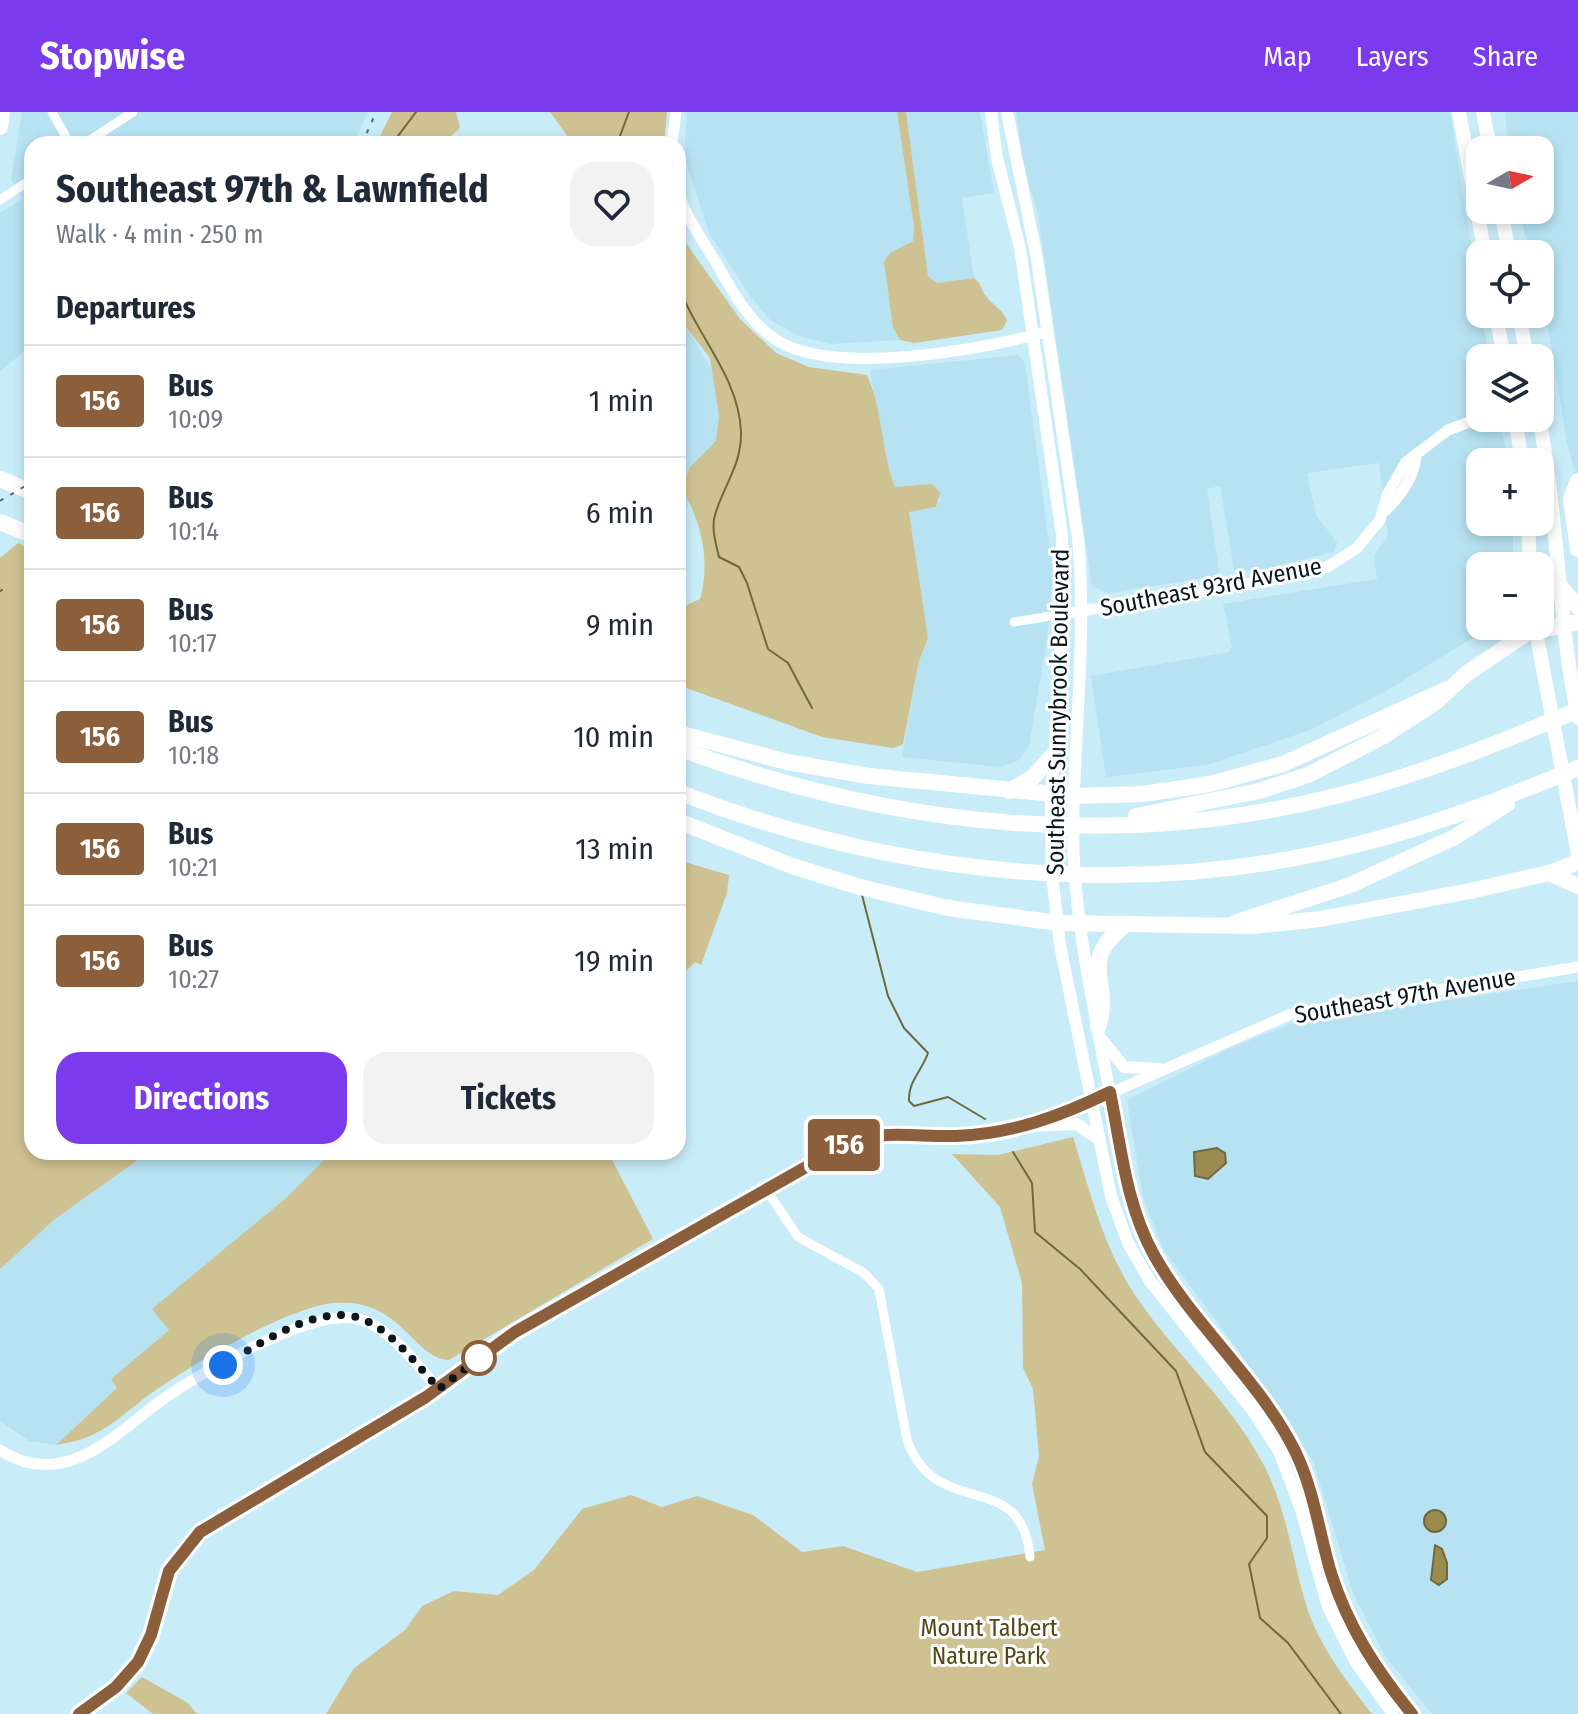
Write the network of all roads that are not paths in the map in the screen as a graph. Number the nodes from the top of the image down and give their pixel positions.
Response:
1 (52, 112) edge
2 (133, 112) edge
3 (676, 112) edge
4 (991, 112) edge
5 (1007, 112) edge
6 (1459, 112) edge
7 (1483, 112) edge
8 (66, 136) edge
9 (96, 136) edge
10 (673, 136) edge
11 (1487, 136) edge
12 (24, 184) edge
13 (0, 200) edge
14 (686, 209) edge
15 (1482, 240) edge
16 (1048, 332) junction
17 (1033, 336) junction
18 (1466, 424) edge
19 (1541, 432) edge
20 (1053, 475) junction
21 (0, 479) edge
22 (1578, 481) edge
23 (24, 489) edge
24 (1073, 506) junction
25 (0, 522) edge
26 (24, 532) edge
27 (1578, 549) edge
28 (1559, 585) junction
29 (1578, 607) edge
30 (1080, 611) junction
31 (1064, 614) junction
32 (1014, 622) dead end
33 (1570, 623) edge
34 (1508, 640) edge
35 (1517, 640) edge
36 (1537, 640) edge
37 (1503, 649) junction
38 (1447, 689) junction
39 (1578, 710) edge
40 (1578, 718) edge
41 (686, 735) edge
42 (686, 751) edge
43 (1055, 753) junction
44 (1578, 768) edge
45 (1539, 784) junction
46 (1009, 791) junction
47 (686, 795) edge
48 (1052, 800) junction
49 (1074, 801) junction
50 (686, 824) edge
51 (1083, 826) junction
52 (1578, 854) edge
53 (1578, 862) edge
54 (1549, 873) junction
55 (1578, 886) edge
56 (1058, 923) junction
57 (1080, 924) junction
58 (1231, 924) junction
59 (1125, 925) junction
60 (1578, 967) edge
61 (1098, 1032) junction
62 (1160, 1069) junction
63 (1110, 1092) junction
64 (1092, 1100) junction
65 (1027, 1126) junction
66 (1100, 1140) junction
67 (765, 1188) junction
68 (1191, 1333) junction
69 (1253, 1388) junction
70 (439, 1389) junction
71 (0, 1450) edge
72 (1030, 1557) dead end
73 (79, 1714) edge
74 (1393, 1714) edge
75 (1412, 1714) edge

1 - 8 street
2 - 9 street
3 - 10 street
4 - 17 main road, Southeast Sunnybrook Boulevard
5 - 16 main road, Southeast Sunnybrook Boulevard
6 - 15 main road
7 - 11 main road
12 - 13 street
14 - 17 street
16 - 17 street
16 - 24 main road, Southeast Sunnybrook Boulevard
17 - 20 main road, Southeast Sunnybrook Boulevard
18 - 30 street, Southeast 93rd Avenue
19 - 28 main road
20 - 24 main road
20 - 31 main road, Southeast Sunnybrook Boulevard
21 - 23 highway
22 - 27 highway
24 - 30 main road, Southeast Sunnybrook Boulevard
25 - 26 highway
28 - 29 highway
28 - 33 main road
30 - 31 street, Southeast 93rd Avenue
30 - 49 main road, Southeast Sunnybrook Boulevard
31 - 32 street, Southeast 93rd Avenue
31 - 43 main road, Southeast Sunnybrook Boulevard
33 - 40 main road
34 - 37 highway
35 - 37 highway
36 - 52 main road
37 - 38 highway
38 - 49 highway
38 - 51 highway
39 - 51 highway
41 - 46 highway
42 - 51 highway
43 - 46 highway
43 - 48 main road, Southeast Sunnybrook Boulevard
44 - 45 highway
45 - 47 highway
45 - 58 highway
46 - 48 highway
48 - 49 highway
48 - 56 main road, Southeast Sunnybrook Boulevard
49 - 57 main road, Southeast Sunnybrook Boulevard
50 - 56 highway
53 - 54 highway
54 - 55 highway
54 - 58 highway
56 - 57 highway
56 - 64 main road, Southeast Sunnybrook Boulevard
57 - 59 highway
57 - 61 main road, Southeast Sunnybrook Boulevard
58 - 59 highway
59 - 61 highway
60 - 62 street, Southeast 97th Avenue
61 - 62 main road
61 - 63 main road, Southeast Sunnybrook Boulevard
62 - 63 street, Southeast 97th Avenue
63 - 64 street, Southeast 97th Avenue
63 - 69 main road, Southeast Sunnybrook Boulevard
64 - 65 street, Southeast 97th Avenue
64 - 66 main road, Southeast Sunnybrook Boulevard
65 - 66 main road
65 - 67 street, Southeast 97th Avenue
66 - 68 main road, Southeast Sunnybrook Boulevard
67 - 70 street, Southeast 97th Avenue
67 - 72 street
68 - 69 main road
68 - 74 main road, Southeast Sunnybrook Boulevard
69 - 75 main road, Southeast Sunnybrook Boulevard
70 - 71 street
70 - 73 street, Southeast 97th Avenue

